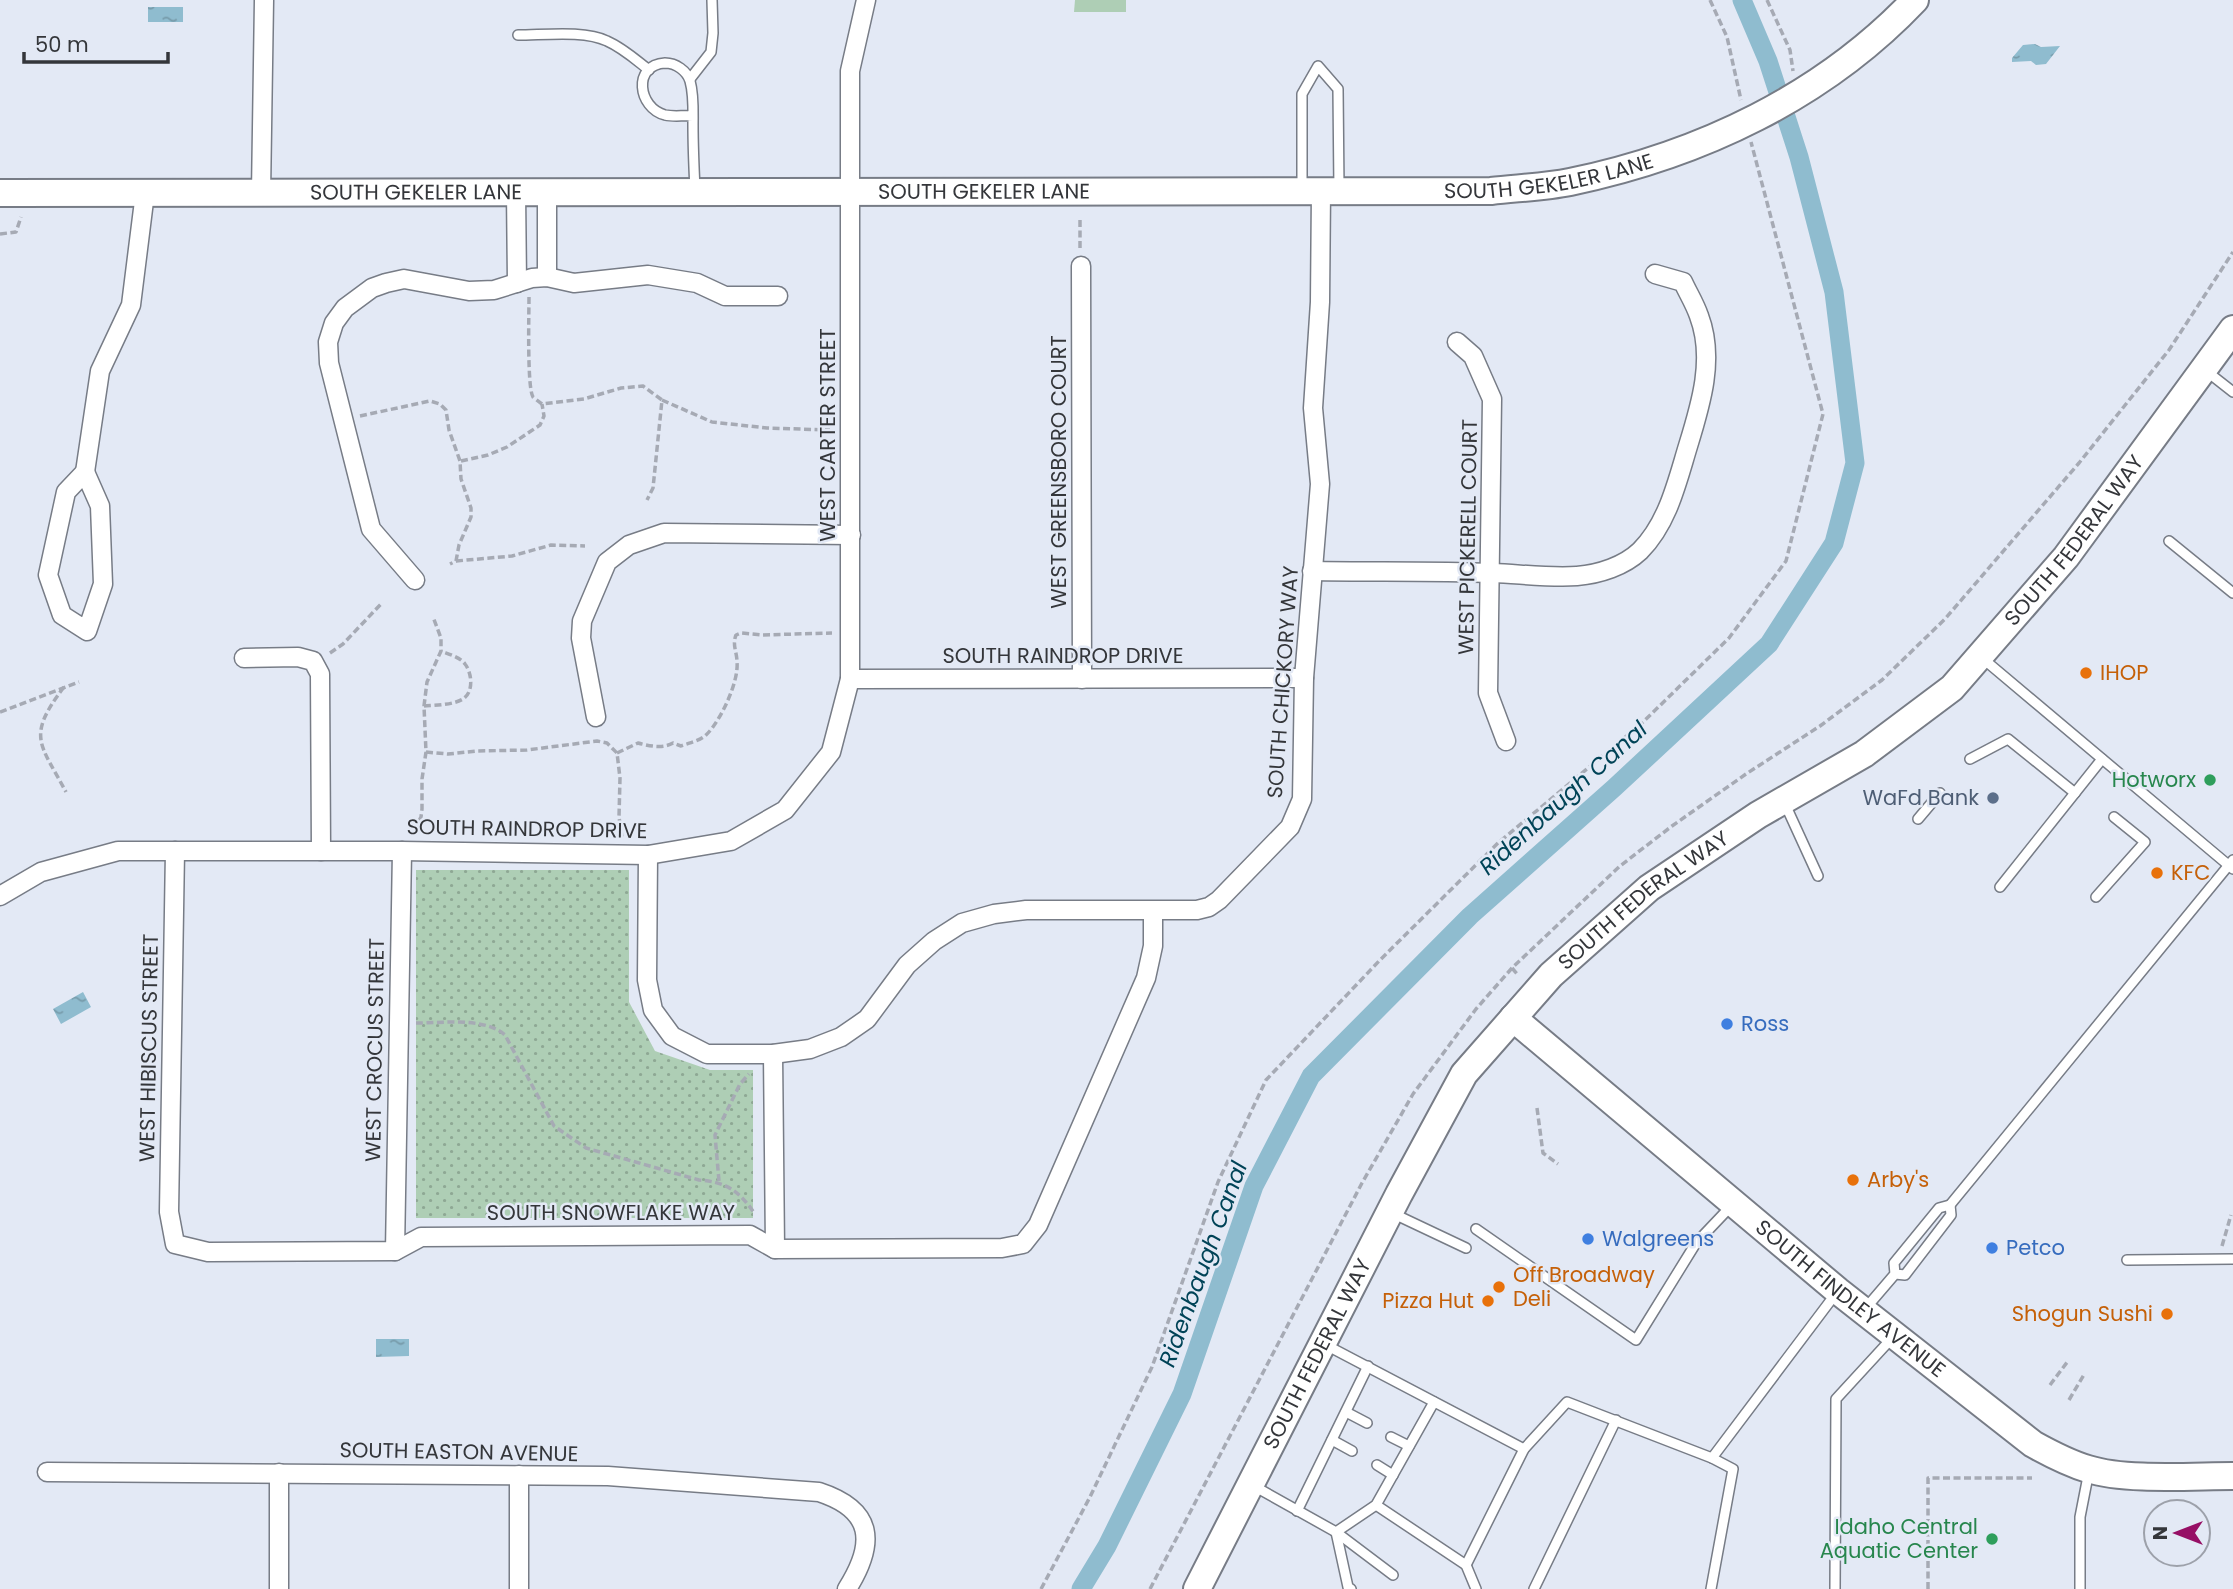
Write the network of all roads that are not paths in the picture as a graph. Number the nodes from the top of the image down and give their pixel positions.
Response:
1 (264, 0) edge
2 (712, 0) edge
3 (866, 0) edge
4 (1915, 0) edge
5 (518, 35) dead end
6 (649, 71) junction
7 (690, 79) junction
8 (693, 116) junction
9 (1321, 191) junction
10 (516, 192) junction
11 (547, 192) junction
12 (695, 192) junction
13 (850, 192) junction
14 (0, 193) edge
15 (145, 193) junction
16 (261, 193) junction
17 (1081, 266) road end
18 (1655, 274) dead end
19 (547, 278) junction
20 (523, 290) junction
21 (778, 296) dead end
22 (2233, 328) edge
23 (1457, 342) dead end
24 (2203, 369) junction
25 (2233, 392) edge
26 (85, 472) junction
27 (850, 535) junction
28 (2169, 541) dead end
29 (1312, 571) junction
30 (1490, 573) junction
31 (415, 580) dead end
32 (2233, 593) edge
33 (1979, 656) junction
34 (244, 658) dead end
35 (1304, 678) junction
36 (850, 679) junction
37 (1082, 679) junction
38 (596, 717) dead end
39 (1506, 741) dead end
40 (1970, 759) dead end
41 (2102, 759) junction
42 (1940, 793) dead end
43 (2076, 793) junction
44 (1783, 801) junction
45 (2114, 817) dead end
46 (1918, 819) dead end
47 (402, 850) junction
48 (175, 851) junction
49 (321, 851) junction
50 (648, 855) junction
51 (2232, 865) edge
52 (1818, 876) dead end
53 (2000, 887) dead end
54 (0, 896) edge
55 (2096, 897) dead end
56 (1153, 911) junction
57 (1513, 1018) junction
58 (773, 1054) junction
59 (1734, 1202) junction
60 (1950, 1205) junction
61 (1390, 1212) junction
62 (1476, 1229) dead end
63 (175, 1244) joint
64 (1466, 1248) dead end
65 (775, 1249) junction
66 (395, 1251) junction
67 (2233, 1259) edge
68 (2127, 1260) dead end
69 (1895, 1274) junction
70 (1839, 1291) junction
71 (1864, 1310) junction
72 (1895, 1335) junction
73 (1323, 1343) junction
74 (1368, 1366) junction
75 (1434, 1402) junction
76 (1346, 1412) junction
77 (1616, 1420) junction
78 (1367, 1423) dead end
79 (1391, 1437) dead end
80 (1332, 1440) junction
81 (1409, 1446) junction
82 (1524, 1449) junction
83 (1352, 1451) dead end
84 (1712, 1458) junction
85 (1377, 1465) dead end
86 (2090, 1469) junction
87 (47, 1472) dead end
88 (279, 1473) junction
89 (519, 1475) junction
90 (1392, 1475) junction
91 (2233, 1476) edge
92 (1250, 1485) junction
93 (1376, 1505) junction
94 (1297, 1511) junction
95 (1336, 1532) junction
96 (1466, 1565) junction
97 (1393, 1575) dead end
98 (279, 1589) edge
99 (519, 1589) edge
100 (848, 1589) edge
101 (1197, 1589) edge
102 (1351, 1589) edge
103 (1476, 1589) edge
104 (1534, 1589) edge
105 (1711, 1589) edge
106 (1835, 1589) edge
107 (2080, 1589) edge

1 - 16 street
2 - 7 lane
3 - 13 street, WEST CARTER STREET
4 - 9 street, SOUTH GEKELER LANE
5 - 6 lane
6 - 7 lane
6 - 8 lane
7 - 8 lane
8 - 12 lane
9 - 9 lane
9 - 13 street, SOUTH GEKELER LANE
9 - 29 street, SOUTH CHICKORY WAY
10 - 11 street, SOUTH GEKELER LANE
10 - 16 street, SOUTH GEKELER LANE
10 - 20 street
11 - 12 street, SOUTH GEKELER LANE
11 - 19 street
12 - 13 street, SOUTH GEKELER LANE
13 - 27 street, WEST CARTER STREET
14 - 15 street, SOUTH GEKELER LANE
15 - 16 street, SOUTH GEKELER LANE
15 - 26 street
17 - 37 street, WEST GREENSBORO COURT
18 - 30 street
19 - 20 street
19 - 21 street
20 - 31 street
22 - 24 street, SOUTH FEDERAL WAY
23 - 30 street, WEST PICKERELL COURT
24 - 25 lane
24 - 33 street, SOUTH FEDERAL WAY
26 - 26 street
27 - 36 street, WEST CARTER STREET
27 - 38 street
28 - 32 lane
29 - 30 street
29 - 35 street, SOUTH CHICKORY WAY
30 - 39 street, WEST PICKERELL COURT
33 - 41 lane
33 - 44 street, SOUTH FEDERAL WAY
34 - 49 street
35 - 37 street, SOUTH RAINDROP DRIVE
35 - 56 street, SOUTH CHICKORY WAY
36 - 37 street, SOUTH RAINDROP DRIVE
36 - 50 street, SOUTH RAINDROP DRIVE
40 - 43 lane
41 - 43 lane
41 - 51 lane
42 - 46 lane
43 - 53 lane
44 - 52 lane
44 - 57 street, SOUTH FEDERAL WAY
45 - 55 lane
47 - 49 street, SOUTH RAINDROP DRIVE
47 - 50 street, SOUTH RAINDROP DRIVE
47 - 66 street, WEST CROCUS STREET
48 - 49 street, SOUTH RAINDROP DRIVE
48 - 54 street, SOUTH RAINDROP DRIVE
48 - 63 street, WEST HIBISCUS STREET
50 - 58 street, SOUTH CHICKORY WAY
51 - 60 lane
56 - 58 street, SOUTH CHICKORY WAY
56 - 65 street, SOUTH SNOWFLAKE WAY
57 - 59 street, SOUTH FINDLEY AVENUE
57 - 61 street, SOUTH FEDERAL WAY
58 - 65 street
59 - 62 lane
59 - 70 street, SOUTH FINDLEY AVENUE
60 - 69 lane
60 - 69 lane
61 - 64 lane
61 - 73 street, SOUTH FEDERAL WAY
63 - 66 street, SOUTH SNOWFLAKE WAY
65 - 66 street, SOUTH SNOWFLAKE WAY
67 - 68 lane
69 - 71 lane
70 - 71 street, SOUTH FINDLEY AVENUE
70 - 84 lane
71 - 72 street, SOUTH FINDLEY AVENUE
72 - 86 street, SOUTH FINDLEY AVENUE
72 - 106 lane
73 - 74 lane
73 - 92 street, SOUTH FEDERAL WAY
74 - 75 lane
74 - 76 lane
75 - 81 lane
75 - 82 lane
76 - 78 lane
76 - 80 lane
77 - 82 lane
77 - 84 lane
77 - 104 lane
79 - 81 lane
80 - 83 lane
80 - 94 lane
81 - 90 lane
82 - 96 lane
84 - 105 lane
85 - 90 lane
86 - 91 street, SOUTH FINDLEY AVENUE
86 - 107 lane
87 - 88 street, SOUTH EASTON AVENUE
88 - 89 street, SOUTH EASTON AVENUE
88 - 98 street
89 - 99 street
89 - 100 street, SOUTH EASTON AVENUE
90 - 93 lane
92 - 94 lane
92 - 101 street, SOUTH FEDERAL WAY
93 - 95 lane
93 - 96 lane
94 - 95 lane
95 - 97 lane
95 - 102 lane
96 - 103 lane

